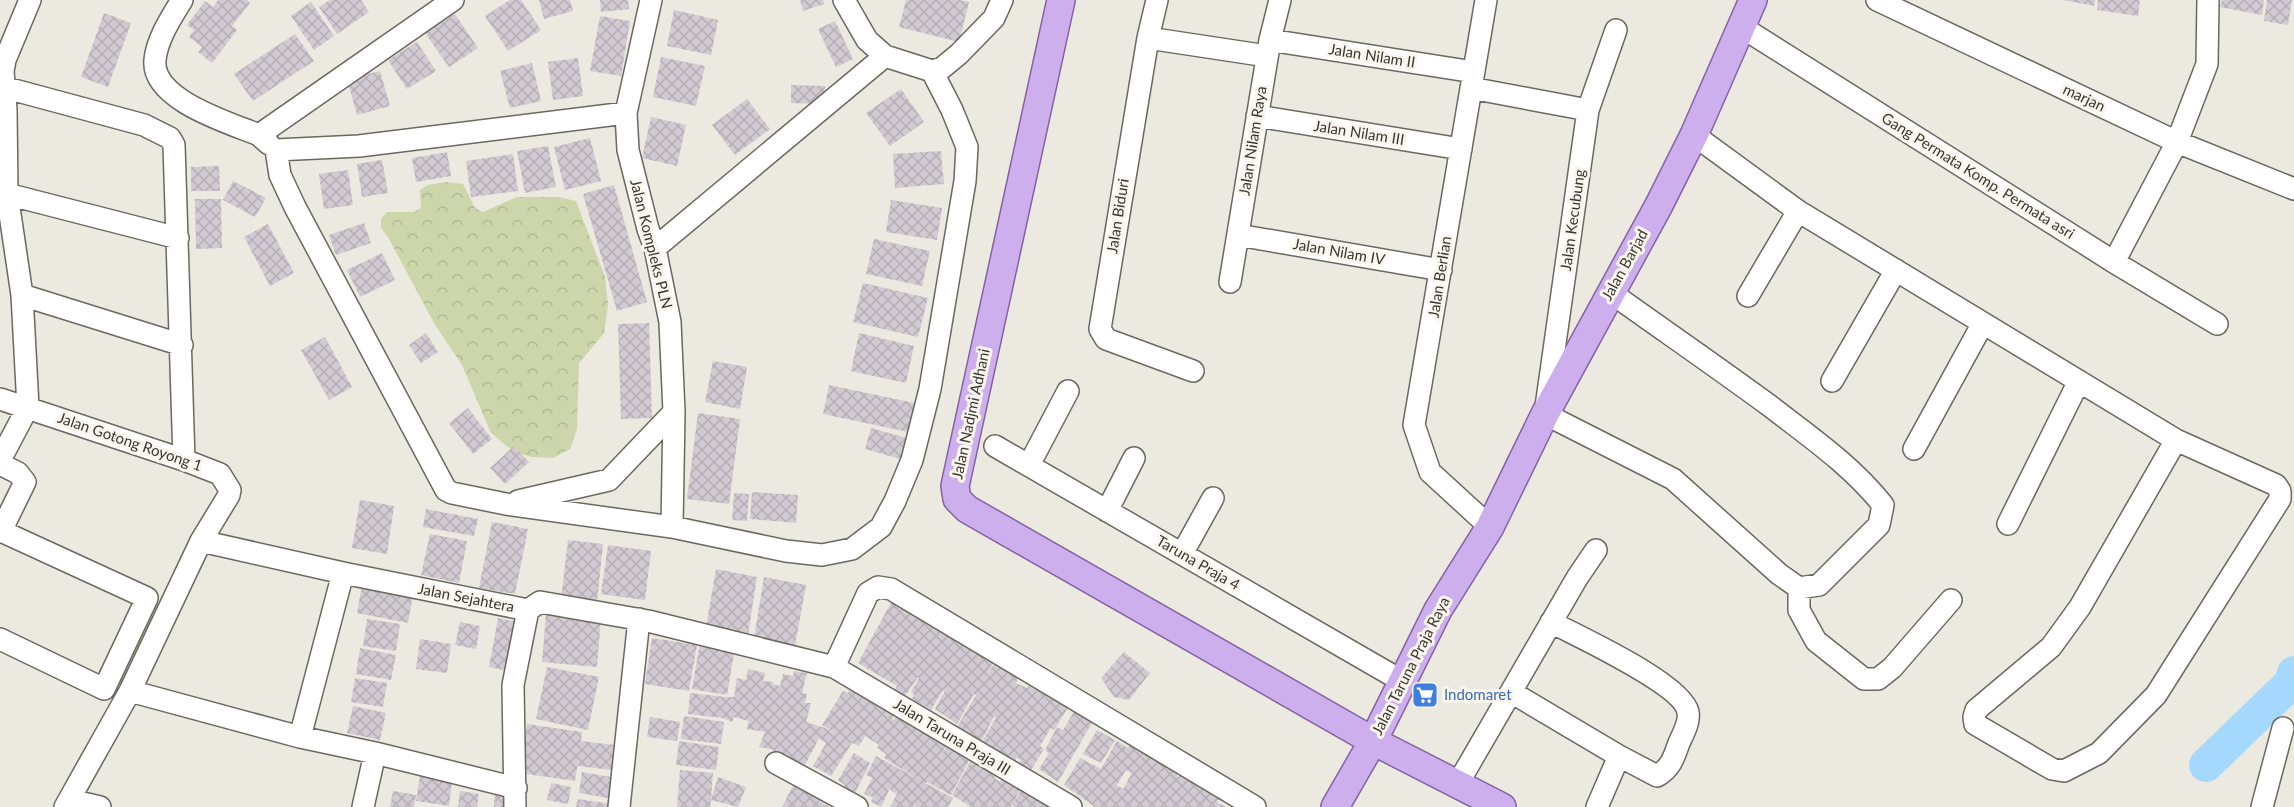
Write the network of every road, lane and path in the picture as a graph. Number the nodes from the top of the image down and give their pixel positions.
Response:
1 (30, 0) edge
2 (182, 0) edge
3 (453, 0) edge
4 (651, 0) edge
5 (844, 0) edge
6 (1002, 0) edge
7 (1061, 0) edge
8 (1157, 0) edge
9 (1280, 0) edge
10 (1486, 0) edge
11 (1753, 0) edge
12 (1877, 0) edge
13 (2208, 0) edge
14 (1740, 26) junction
15 (1616, 30) dead end
16 (1148, 38) junction
17 (1268, 48) junction
18 (885, 56) junction
19 (932, 71) junction
20 (1473, 80) junction
21 (3, 87) junction
22 (3, 110) edge
23 (1588, 110) junction
24 (626, 113) junction
25 (1257, 116) junction
26 (259, 135) junction
27 (1694, 135) junction
28 (2177, 142) junction
29 (1461, 149) junction
30 (276, 150) junction
31 (2294, 189) edge
32 (7, 194) junction
33 (1798, 211) junction
34 (1238, 235) junction
35 (178, 238) junction
36 (655, 248) junction
37 (2114, 262) junction
38 (1441, 270) junction
39 (1896, 270) junction
40 (1230, 282) dead end
41 (1610, 292) junction
42 (22, 295) junction
43 (1748, 296) dead end
44 (1983, 323) junction
45 (2217, 324) dead end
46 (182, 345) junction
47 (1193, 370) dead end
48 (1832, 381) dead end
49 (2079, 381) junction
50 (1068, 391) dead end
51 (0, 399) edge
52 (28, 407) junction
53 (675, 412) junction
54 (1545, 414) junction
55 (2176, 440) junction
56 (994, 446) dead end
57 (1914, 449) dead end
58 (1134, 458) dead end
59 (0, 460) edge
60 (184, 460) junction
61 (0, 464) edge
62 (1029, 465) junction
63 (1214, 498) dead end
64 (506, 504) junction
65 (1107, 511) junction
66 (2008, 524) dead end
67 (672, 527) junction
68 (1490, 527) junction
69 (0, 532) edge
70 (201, 541) junction
71 (1596, 550) dead end
72 (1182, 554) junction
73 (343, 573) junction
74 (1799, 588) junction
75 (1951, 600) dead end
76 (528, 610) junction
77 (639, 619) junction
78 (1551, 622) junction
79 (0, 639) edge
80 (834, 667) junction
81 (1402, 681) junction
82 (129, 691) junction
83 (1511, 692) junction
84 (2283, 728) dead end
85 (300, 737) junction
86 (1373, 741) junction
87 (375, 753) junction
88 (1619, 756) junction
89 (776, 763) dead end
90 (1457, 785) junction
91 (516, 798) edge
92 (68, 803) edge
93 (100, 807) edge
94 (363, 807) edge
95 (619, 807) edge
96 (856, 807) edge
97 (1071, 807) edge
98 (1255, 807) edge
99 (1335, 807) edge
100 (1502, 807) edge
101 (1597, 807) edge
102 (2262, 807) edge

1 - 21 street
2 - 26 street
3 - 26 street
4 - 24 street, Jalan Kompleks PLN
5 - 18 street
6 - 19 street
7 - 86 main road, Jalan Nadjmi Adhani
8 - 16 street, Jalan Biduri
9 - 17 street, Jalan Nilam Raya
10 - 20 street, Jalan Berlian
11 - 14 main road, Jalan Barjad
12 - 28 street, marjan
13 - 28 street
14 - 27 main road, Jalan Barjad
14 - 37 street, Gang Permata Komp. Permata asri
15 - 23 street, Jalan Kecubung
16 - 17 street, Jalan Nilam II
16 - 47 street, Jalan Biduri
17 - 20 street, Jalan Nilam II
17 - 25 street, Jalan Nilam Raya
18 - 19 street
18 - 36 street
19 - 67 street
20 - 23 street, Jalan Nilam II
20 - 29 street, Jalan Berlian
21 - 22 street
21 - 35 street
22 - 32 street
23 - 54 street, Jalan Kecubung
24 - 30 street
24 - 36 street, Jalan Kompleks PLN
25 - 29 street, Jalan Nilam III
25 - 34 street, Jalan Nilam Raya
26 - 30 street
27 - 33 street
27 - 41 main road, Jalan Barjad
28 - 31 street, marjan
28 - 37 street
29 - 38 street, Jalan Berlian
30 - 64 street
32 - 35 street
32 - 42 street
33 - 39 street
33 - 43 street
34 - 38 street, Jalan Nilam IV
34 - 40 street, Jalan Nilam Raya
35 - 46 street
36 - 53 street, Jalan Kompleks PLN
37 - 45 street, Gang Permata Komp. Permata asri
38 - 68 street, Jalan Berlian
39 - 44 street
39 - 48 street
41 - 54 main road, Jalan Barjad
41 - 74 street
42 - 46 street
42 - 52 street
44 - 49 street
44 - 57 street
46 - 60 street
49 - 55 street
49 - 66 street
50 - 62 street
51 - 52 street, Jalan Gotong Royong 1
52 - 59 street
52 - 60 street, Jalan Gotong Royong 1
53 - 64 street
53 - 67 street, Jalan Kompleks PLN
54 - 68 main road, Jalan Barjad
54 - 74 street
55 - 55 street
56 - 62 street, Taruna Praja 4
58 - 65 street
60 - 70 street, Jalan Gotong Royong 1
61 - 69 street
62 - 65 street, Taruna Praja 4
63 - 72 street
64 - 67 street
65 - 72 street, Taruna Praja 4
68 - 81 main road, Jalan Taruna Praja Raya
69 - 79 street
70 - 73 street, Jalan Sejahtera
70 - 82 street
71 - 78 street
72 - 81 street, Taruna Praja 4
73 - 76 street, Jalan Sejahtera
73 - 85 street
74 - 75 street
76 - 77 street, Jalan Sejahtera
76 - 91 street
77 - 80 street, Jalan Sejahtera
77 - 95 street
78 - 83 street
78 - 88 street
80 - 97 street, Jalan Taruna Praja III
80 - 98 street
81 - 86 main road, Jalan Taruna Praja Raya
82 - 85 street
82 - 92 street
83 - 88 street
83 - 90 street
84 - 102 street
85 - 87 street
86 - 90 main road
86 - 99 main road, Jalan Taruna Praja Raya
87 - 91 street
87 - 94 street
88 - 101 street
89 - 96 street
90 - 100 main road
92 - 93 street

